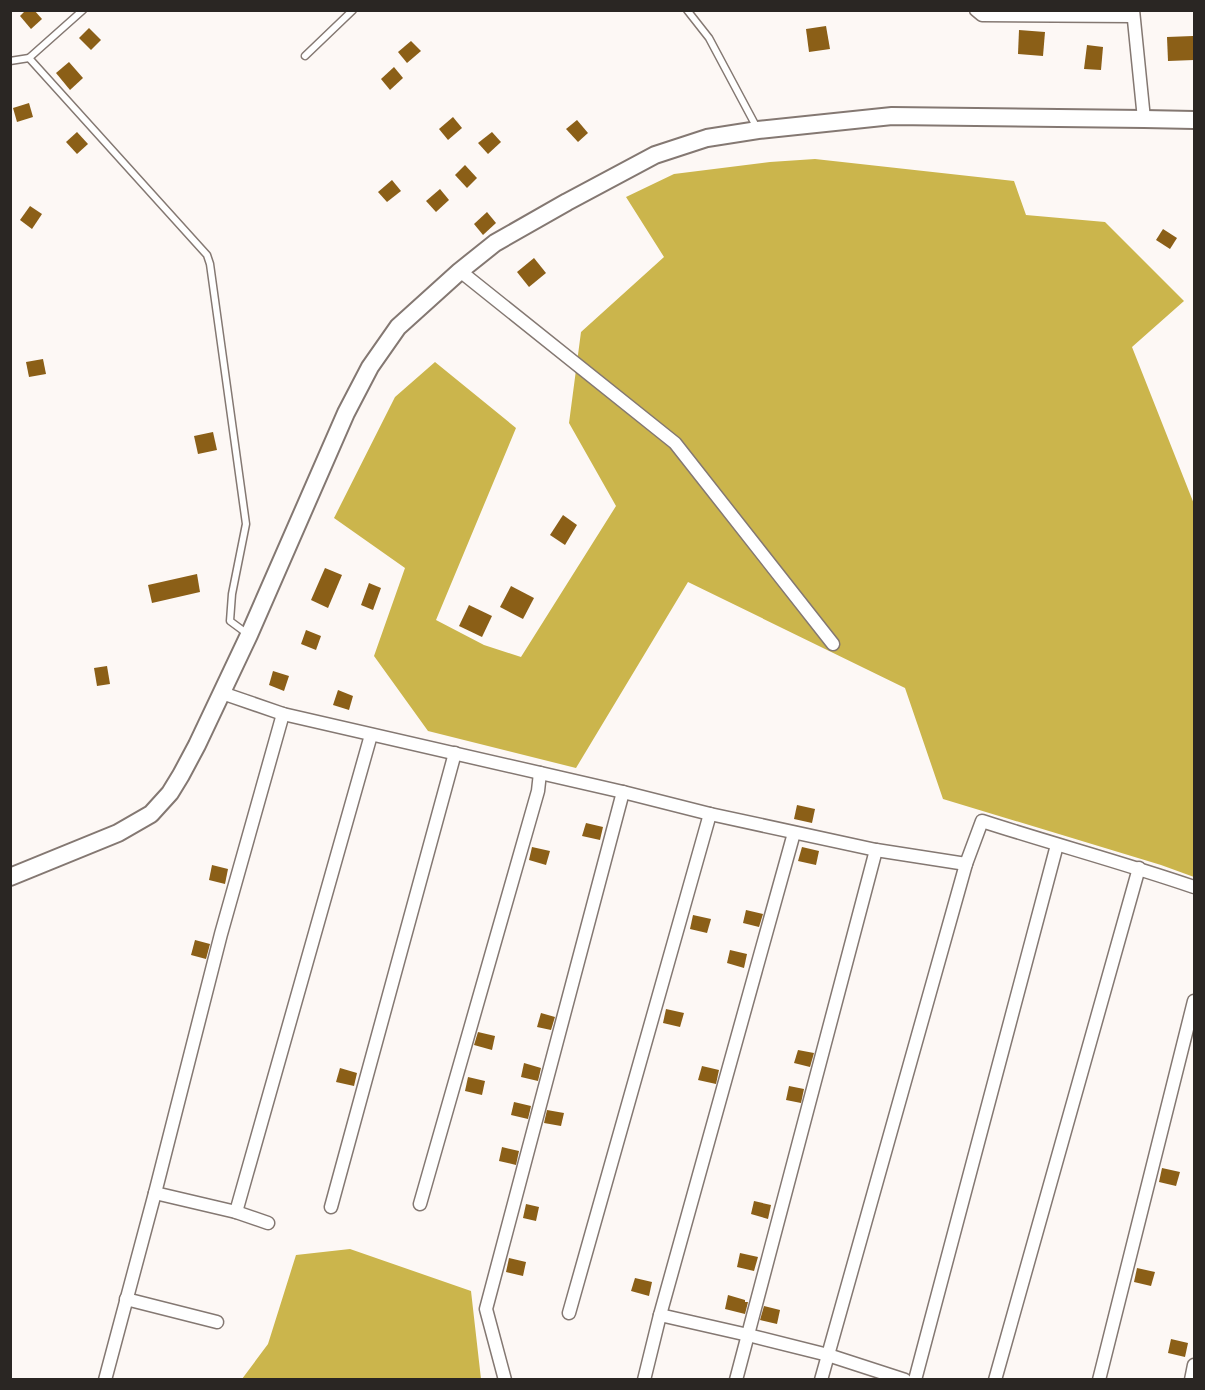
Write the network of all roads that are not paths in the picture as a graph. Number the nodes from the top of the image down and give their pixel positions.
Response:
1 (82, 10) edge
2 (353, 10) edge
3 (687, 10) edge
4 (976, 10) edge
5 (1133, 13) edge
6 (305, 56) dead end
7 (28, 58) junction
8 (10, 61) edge
9 (1144, 118) junction
10 (1194, 120) edge
11 (758, 130) junction
12 (460, 271) junction
13 (249, 635) junction
14 (833, 644) dead end
15 (222, 693) junction
16 (283, 714) junction
17 (371, 735) junction
18 (456, 753) junction
19 (540, 773) junction
20 (623, 792) junction
21 (710, 814) junction
22 (794, 833) junction
23 (1057, 845) junction
24 (876, 850) junction
25 (966, 864) junction
26 (1140, 868) junction
27 (10, 877) edge
28 (1194, 887) edge
29 (1194, 1001) edge
30 (155, 1193) junction
31 (420, 1204) dead end
32 (331, 1208) dead end
33 (236, 1212) junction
34 (268, 1223) dead end
35 (126, 1299) junction
36 (569, 1313) dead end
37 (660, 1316) junction
38 (217, 1322) dead end
39 (748, 1335) junction
40 (828, 1355) junction
41 (1194, 1365) edge
42 (105, 1380) edge
43 (505, 1380) edge
44 (644, 1380) edge
45 (736, 1380) edge
46 (821, 1380) edge
47 (905, 1380) edge
48 (915, 1380) edge
49 (995, 1380) edge
50 (1099, 1380) edge
51 (1191, 1380) edge

1 - 7 lane
2 - 6 lane
3 - 11 lane
4 - 5 street
5 - 9 street
7 - 8 lane
7 - 13 lane
9 - 10 main road
9 - 11 main road
11 - 12 main road
12 - 13 main road
12 - 14 street
13 - 15 main road
15 - 16 street
15 - 27 main road
16 - 17 street
16 - 30 street
17 - 18 street
17 - 33 street
18 - 19 street
18 - 32 street
19 - 20 street
19 - 31 street
20 - 21 street
20 - 43 street
21 - 22 street
21 - 36 street
22 - 24 street
22 - 37 street
23 - 25 street
23 - 26 street
23 - 48 street
24 - 25 street
24 - 39 street
25 - 40 street
26 - 28 street
26 - 49 street
29 - 50 street
30 - 33 street
30 - 35 street
33 - 34 street
35 - 38 street
35 - 42 street
37 - 39 street
37 - 44 street
39 - 40 street
39 - 45 street
40 - 46 street
40 - 47 street
41 - 51 street

